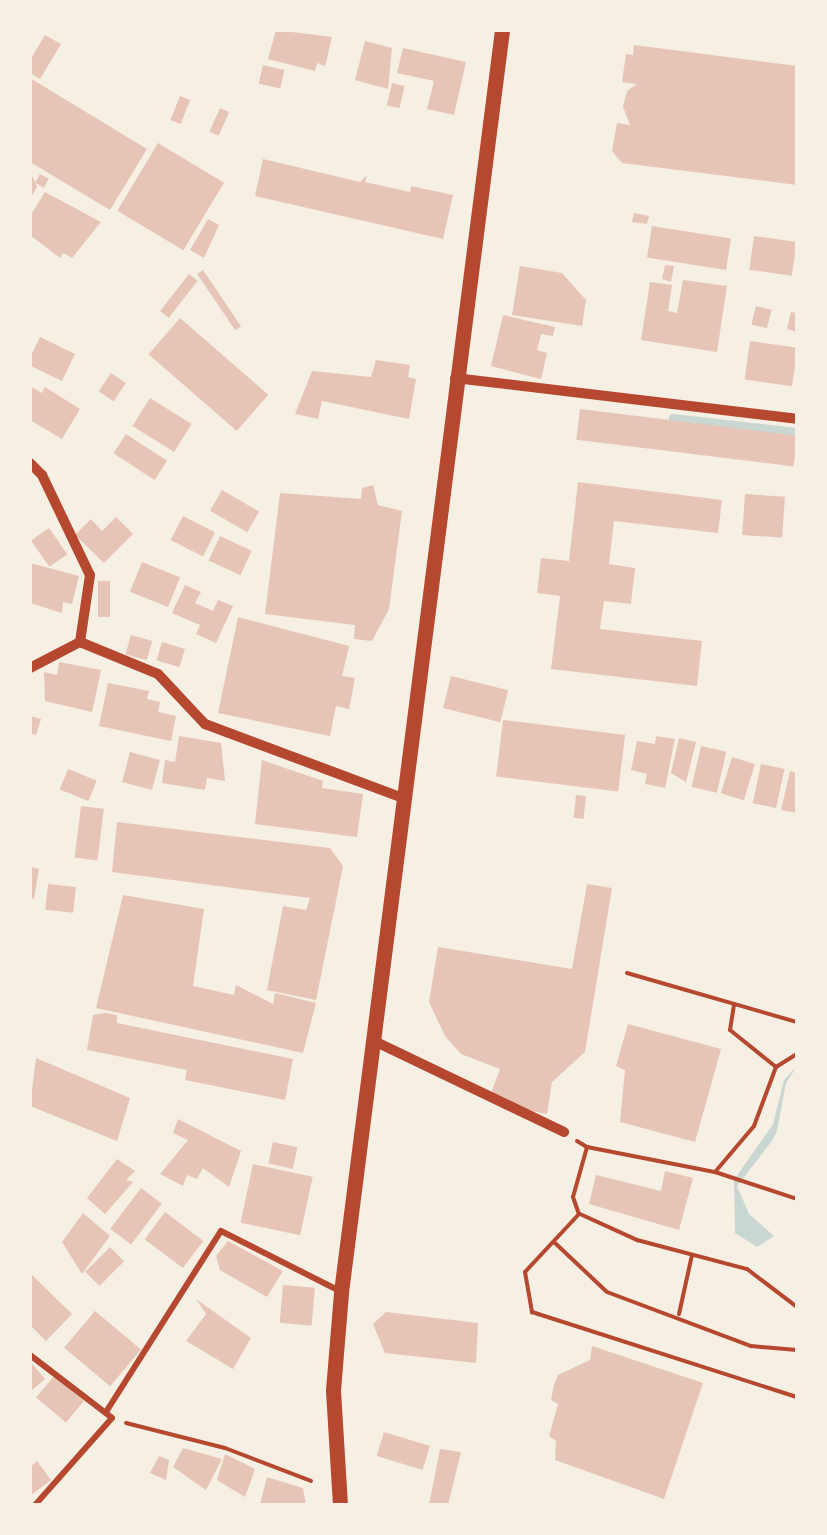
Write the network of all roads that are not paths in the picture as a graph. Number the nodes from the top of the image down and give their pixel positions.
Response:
1 (502, 30) edge
2 (456, 378) junction
3 (797, 419) edge
4 (30, 464) edge
5 (80, 642) junction
6 (30, 668) edge
7 (400, 797) junction
8 (372, 1040) junction
9 (564, 1132) road end
10 (341, 1292) junction
11 (30, 1355) edge
12 (109, 1415) junction
13 (36, 1505) edge
14 (340, 1505) edge

1 - 2 street
2 - 3 street
2 - 7 street
4 - 5 street
5 - 6 street
5 - 7 street
7 - 8 street
8 - 9 street
8 - 10 street
10 - 12 lane
10 - 14 street
11 - 12 lane
12 - 13 lane

